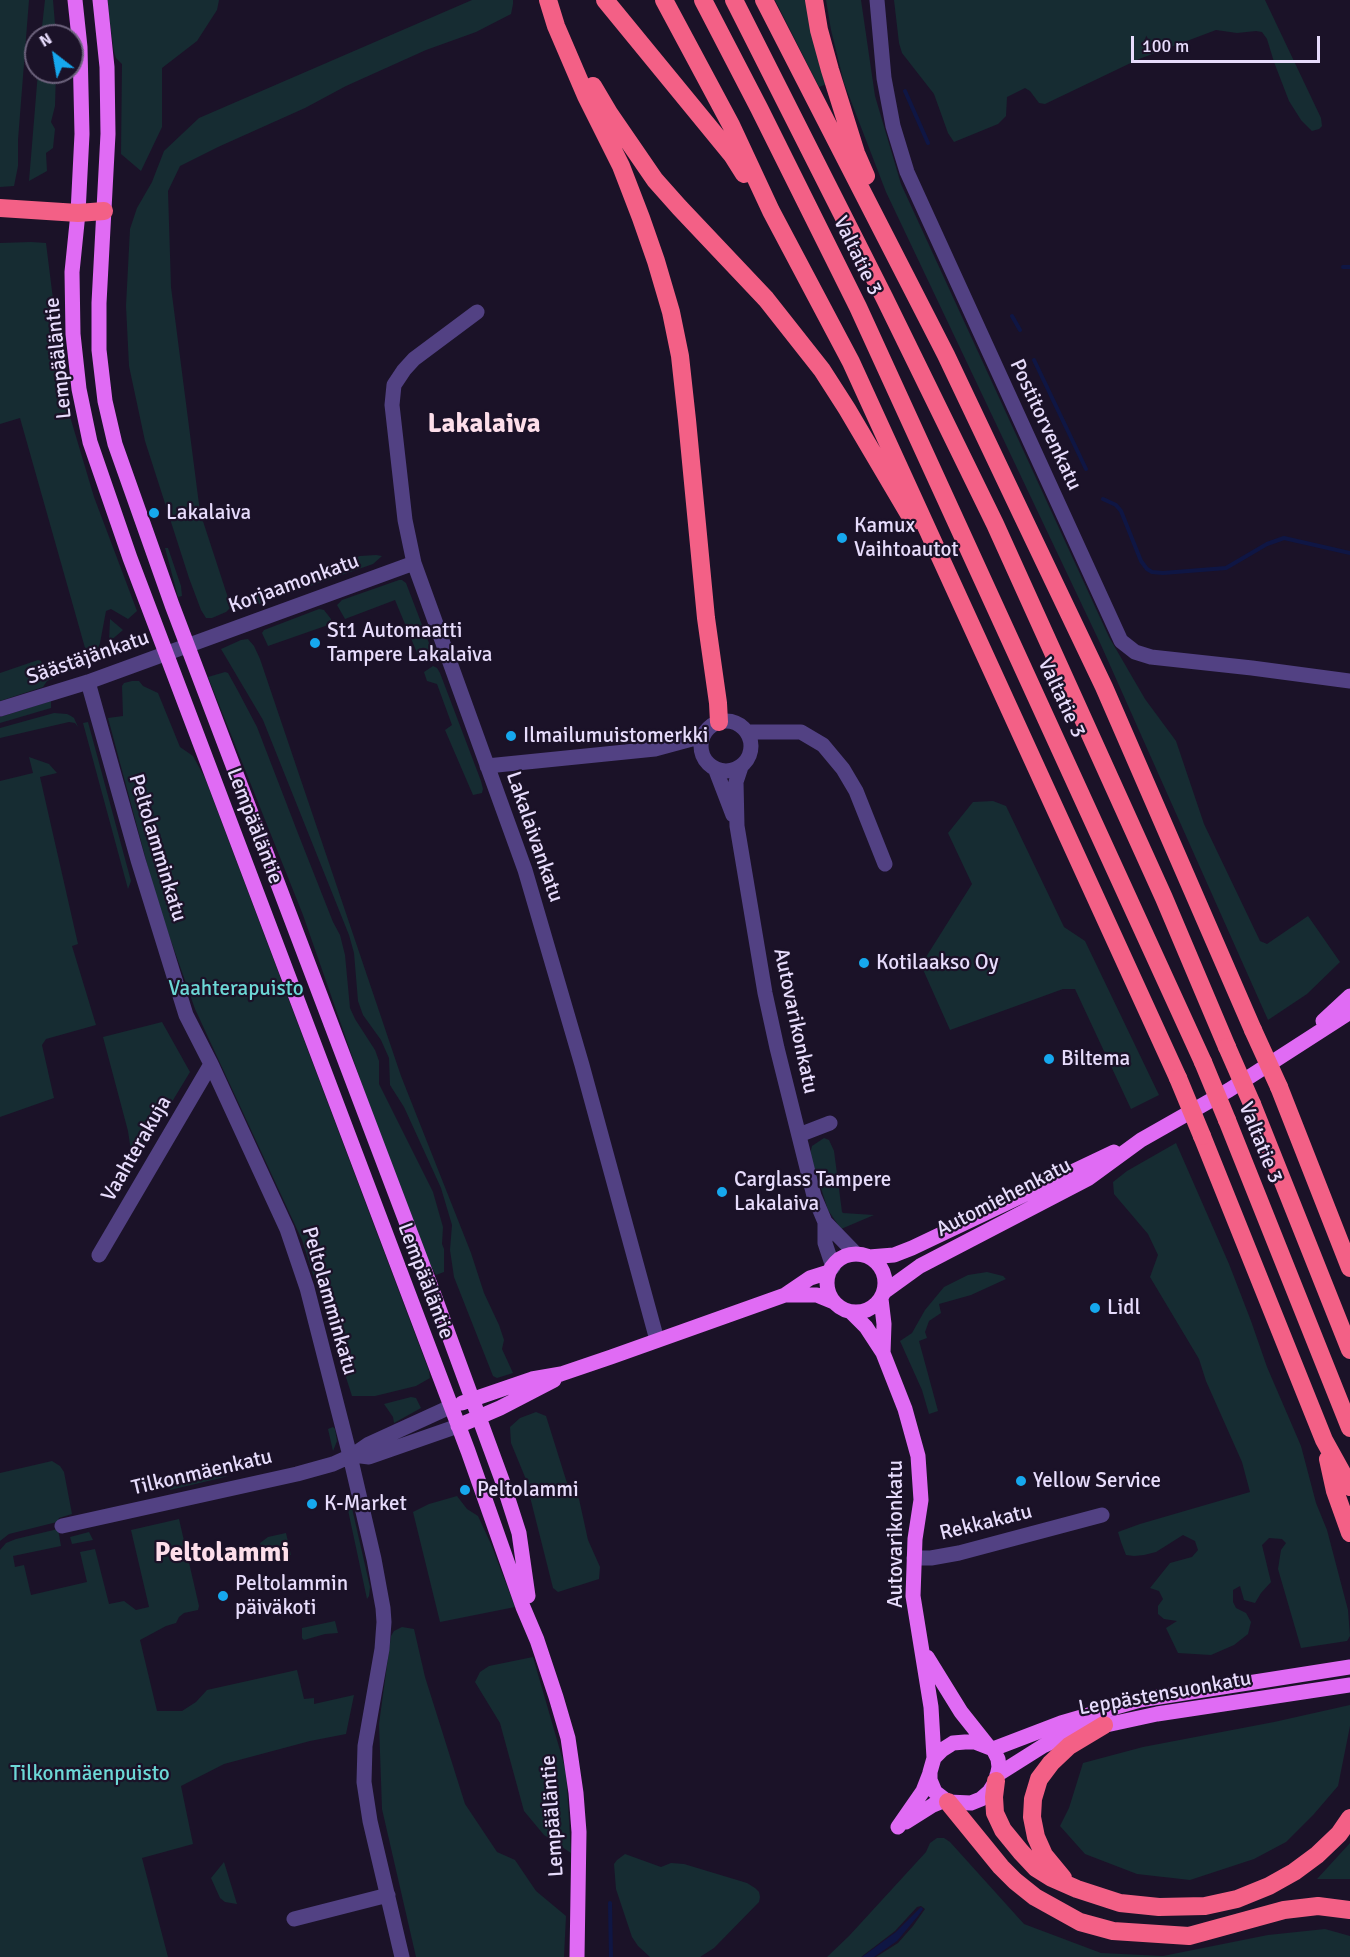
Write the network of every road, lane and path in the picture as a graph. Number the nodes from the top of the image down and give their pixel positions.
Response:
1 (75, 0) edge
2 (100, 0) edge
3 (549, 0) edge
4 (605, 0) edge
5 (664, 0) edge
6 (703, 0) edge
7 (734, 0) edge
8 (764, 0) edge
9 (814, 0) edge
10 (877, 0) edge
11 (0, 208) edge
12 (104, 211) junction
13 (771, 211) junction
14 (78, 213) junction
15 (921, 308) junction
16 (477, 312) dead end
17 (938, 554) junction
18 (414, 563) junction
19 (188, 645) junction
20 (165, 654) junction
21 (1350, 681) edge
22 (88, 682) junction
23 (0, 709) edge
24 (718, 722) junction
25 (747, 732) junction
26 (793, 732) junction
27 (703, 736) junction
28 (655, 749) junction
29 (751, 750) junction
30 (703, 756) junction
31 (487, 766) junction
32 (741, 767) junction
33 (715, 768) junction
34 (737, 826) junction
35 (885, 864) dead end
36 (1350, 996) edge
37 (1350, 1012) edge
38 (1294, 1048) junction
39 (211, 1064) junction
40 (830, 1123) dead end
41 (798, 1135) junction
42 (1141, 1140) junction
43 (825, 1222) junction
44 (99, 1255) dead end
45 (862, 1256) junction
46 (1350, 1268) edge
47 (831, 1269) junction
48 (785, 1295) junction
49 (882, 1296) junction
50 (834, 1302) junction
51 (851, 1312) junction
52 (657, 1340) junction
53 (1350, 1350) edge
54 (883, 1353) junction
55 (561, 1374) junction
56 (471, 1399) junction
57 (450, 1407) junction
58 (478, 1418) junction
59 (458, 1426) junction
60 (1350, 1428) edge
61 (1324, 1440) junction
62 (352, 1455) junction
63 (1350, 1487) edge
64 (1102, 1515) dead end
65 (62, 1526) dead end
66 (1350, 1533) edge
67 (914, 1558) junction
68 (537, 1640) junction
69 (922, 1649) junction
70 (1350, 1667) edge
71 (1350, 1684) edge
72 (1104, 1725) junction
73 (990, 1748) junction
74 (932, 1765) junction
75 (997, 1778) junction
76 (947, 1801) junction
77 (1350, 1818) edge
78 (1070, 1886) junction
79 (388, 1896) junction
80 (1350, 1910) edge
81 (294, 1919) dead end
82 (402, 1957) edge
83 (577, 1957) edge

1 - 14 main road, Lempääläntie
2 - 12 main road, Lempääläntie
3 - 17 highway
3 - 24 highway
4 - 13 highway
5 - 13 highway
6 - 60 highway, Valtatie 3, bridge
7 - 53 highway, Valtatie 3, bridge
8 - 15 highway
9 - 15 highway
10 - 21 street, Postitorvenkatu
11 - 14 highway
12 - 14 highway
12 - 19 main road, Lempääläntie
13 - 17 highway
14 - 20 main road, Lempääläntie
15 - 46 highway, bridge
16 - 18 street, Lakalaivankatu
17 - 61 highway, bridge
18 - 19 street, Korjaamonkatu
18 - 31 street, Lakalaivankatu
19 - 20 street, Säästäjänkatu
19 - 56 main road, Lempääläntie
20 - 22 street, Säästäjänkatu
20 - 57 main road, Lempääläntie
22 - 23 street, Säästäjänkatu
22 - 39 street, Peltolamminkatu
24 - 25 street
24 - 27 street
25 - 26 street
25 - 29 street
26 - 29 street
26 - 35 street
27 - 28 street
27 - 30 street
28 - 30 street
28 - 31 street
29 - 32 street
30 - 33 street
31 - 52 street, Lakalaivankatu
32 - 33 street
32 - 34 street, Autovarikonkatu
33 - 34 street, Autovarikonkatu
34 - 41 street, Autovarikonkatu
36 - 38 main road, Automiehenkatu
37 - 38 main road, Automiehenkatu
38 - 42 main road, Automiehenkatu
39 - 44 street, Vaahterakuja
39 - 62 street, Peltolamminkatu
40 - 41 street
41 - 43 street, Autovarikonkatu
42 - 45 main road, Automiehenkatu
42 - 49 main road, Automiehenkatu
43 - 45 street, Autovarikonkatu
43 - 47 street, Autovarikonkatu
45 - 47 main road
45 - 49 main road
47 - 48 main road
47 - 50 main road
48 - 50 main road
48 - 52 main road
49 - 51 main road
49 - 54 main road, Autovarikonkatu
50 - 51 main road
51 - 54 main road, Autovarikonkatu
52 - 55 main road
54 - 67 main road, Autovarikonkatu
55 - 56 main road
55 - 58 main road
56 - 57 main road, Tilkonmäenkatu
56 - 58 main road, Lempääläntie
57 - 59 main road, Lempääläntie
57 - 62 street, Tilkonmäenkatu
58 - 59 main road
58 - 68 main road, Lempääläntie
59 - 62 street, Tilkonmäenkatu
59 - 68 main road, Lempääläntie
61 - 63 highway
61 - 66 highway
62 - 65 street, Tilkonmäenkatu
62 - 79 street, Peltolamminkatu
64 - 67 street, Rekkakatu
67 - 69 main road, Autovarikonkatu
68 - 83 main road, Lempääläntie
69 - 73 main road, Autovarikonkatu
69 - 74 main road, Autovarikonkatu
70 - 73 main road, Leppästensuonkatu
71 - 72 main road, Leppästensuonkatu
72 - 75 main road, Leppästensuonkatu
72 - 78 highway
73 - 74 main road
73 - 75 main road
74 - 76 main road
74 - 76 main road
75 - 76 main road
75 - 78 highway
76 - 80 highway
77 - 78 highway
79 - 81 street
79 - 82 street, Peltolamminkatu

